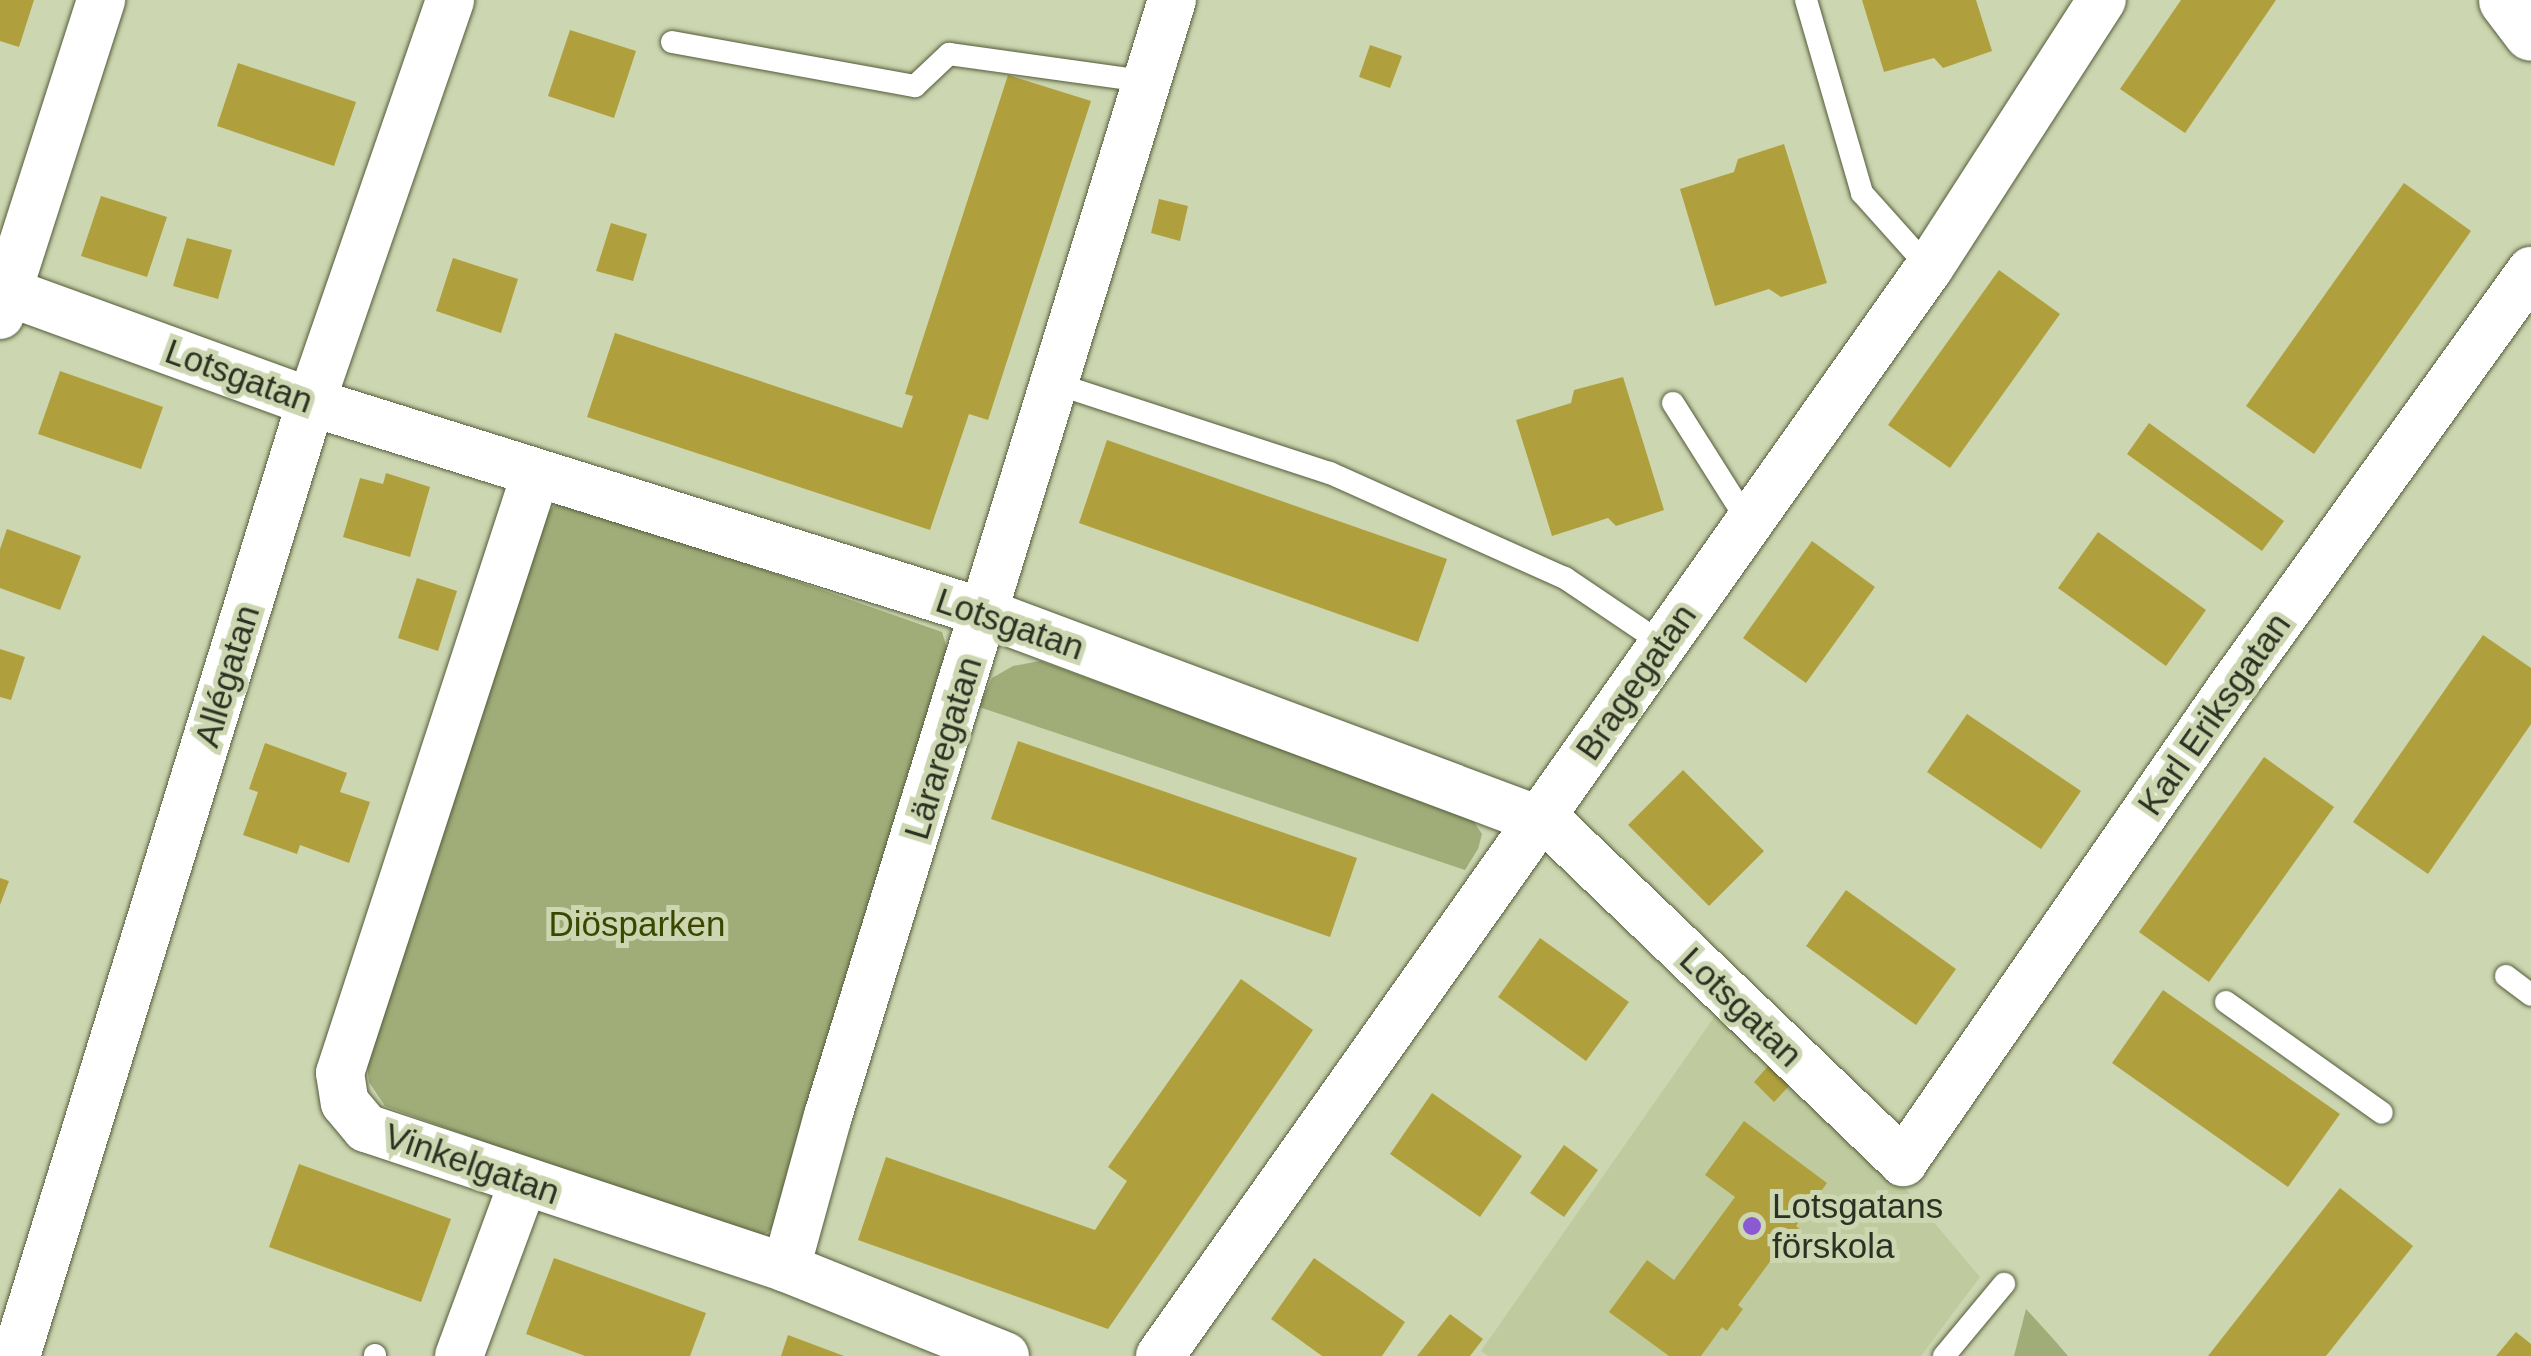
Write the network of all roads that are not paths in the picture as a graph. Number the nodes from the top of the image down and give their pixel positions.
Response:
1 (101, 0) edge
2 (450, 0) edge
3 (1172, 0) edge
4 (1806, 0) edge
5 (2102, 0) edge
6 (2506, 0) edge
7 (2531, 33) edge
8 (672, 42) dead end
9 (1144, 81) junction
10 (1929, 268) junction
11 (2531, 271) edge
12 (2, 299) edge
13 (1054, 383) junction
14 (312, 402) junction
15 (1673, 403) dead end
16 (536, 473) junction
17 (1748, 523) junction
18 (985, 613) junction
19 (1663, 644) junction
20 (1538, 820) junction
21 (2506, 976) dead end
22 (2531, 996) edge
23 (2226, 1002) dead end
24 (2382, 1113) dead end
25 (1903, 1162) joint
26 (523, 1183) junction
27 (786, 1268) junction
28 (2004, 1284) dead end
29 (16, 1356) edge
30 (460, 1356) edge
31 (1005, 1356) edge
32 (1160, 1356) edge
33 (1944, 1356) edge

1 - 12 street
2 - 14 street, Allégatan
3 - 9 street, Läraregatan
4 - 10 lane
5 - 10 street, Bragegatan
6 - 7 street
8 - 9 lane
9 - 13 street, Läraregatan
10 - 17 street, Bragegatan
11 - 25 street, Karl Eriksgatan
12 - 14 street, Lotsgatan
13 - 18 street, Läraregatan
13 - 19 lane
14 - 16 street, Lotsgatan
14 - 29 street, Allégatan
15 - 17 lane
16 - 18 street, Lotsgatan
16 - 26 street, Vinkelgatan
17 - 19 street, Bragegatan
18 - 20 street, Lotsgatan
18 - 27 street, Läraregatan
19 - 20 street, Bragegatan
20 - 25 street, Lotsgatan
20 - 32 street, Bragegatan
21 - 22 lane
23 - 24 lane
26 - 27 street, Vinkelgatan
26 - 30 street
27 - 31 street, Vinkelgatan
28 - 33 lane

